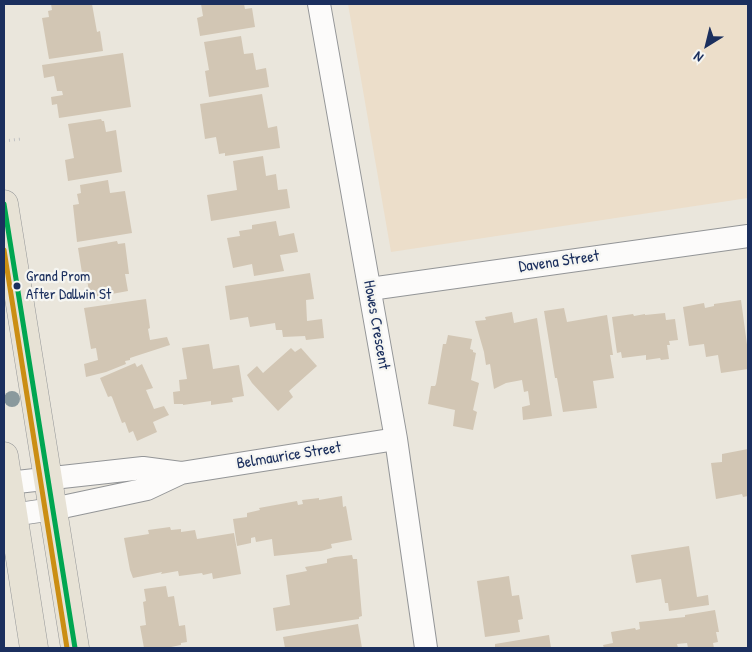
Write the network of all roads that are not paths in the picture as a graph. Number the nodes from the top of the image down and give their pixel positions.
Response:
1 (319, 4) edge
2 (4, 204) edge
3 (748, 236) edge
4 (370, 289) junction
5 (396, 439) junction
6 (4, 456) edge
7 (182, 473) junction
8 (48, 478) junction
9 (8, 483) junction
10 (53, 510) junction
11 (12, 515) junction
12 (34, 648) edge
13 (75, 648) edge
14 (426, 648) edge

1 - 4 street, Howes Crescent
2 - 8 main road
3 - 4 street, Davena Street
4 - 5 street, Howes Crescent
5 - 7 street, Belmaurice Street
5 - 14 street, Howes Crescent
6 - 9 main road
7 - 8 street, Belmaurice Street
7 - 10 street, Belmaurice Street
8 - 9 street, Belmaurice Street
8 - 10 main road
9 - 11 main road
10 - 11 street, Belmaurice Street
10 - 13 main road
11 - 12 main road

